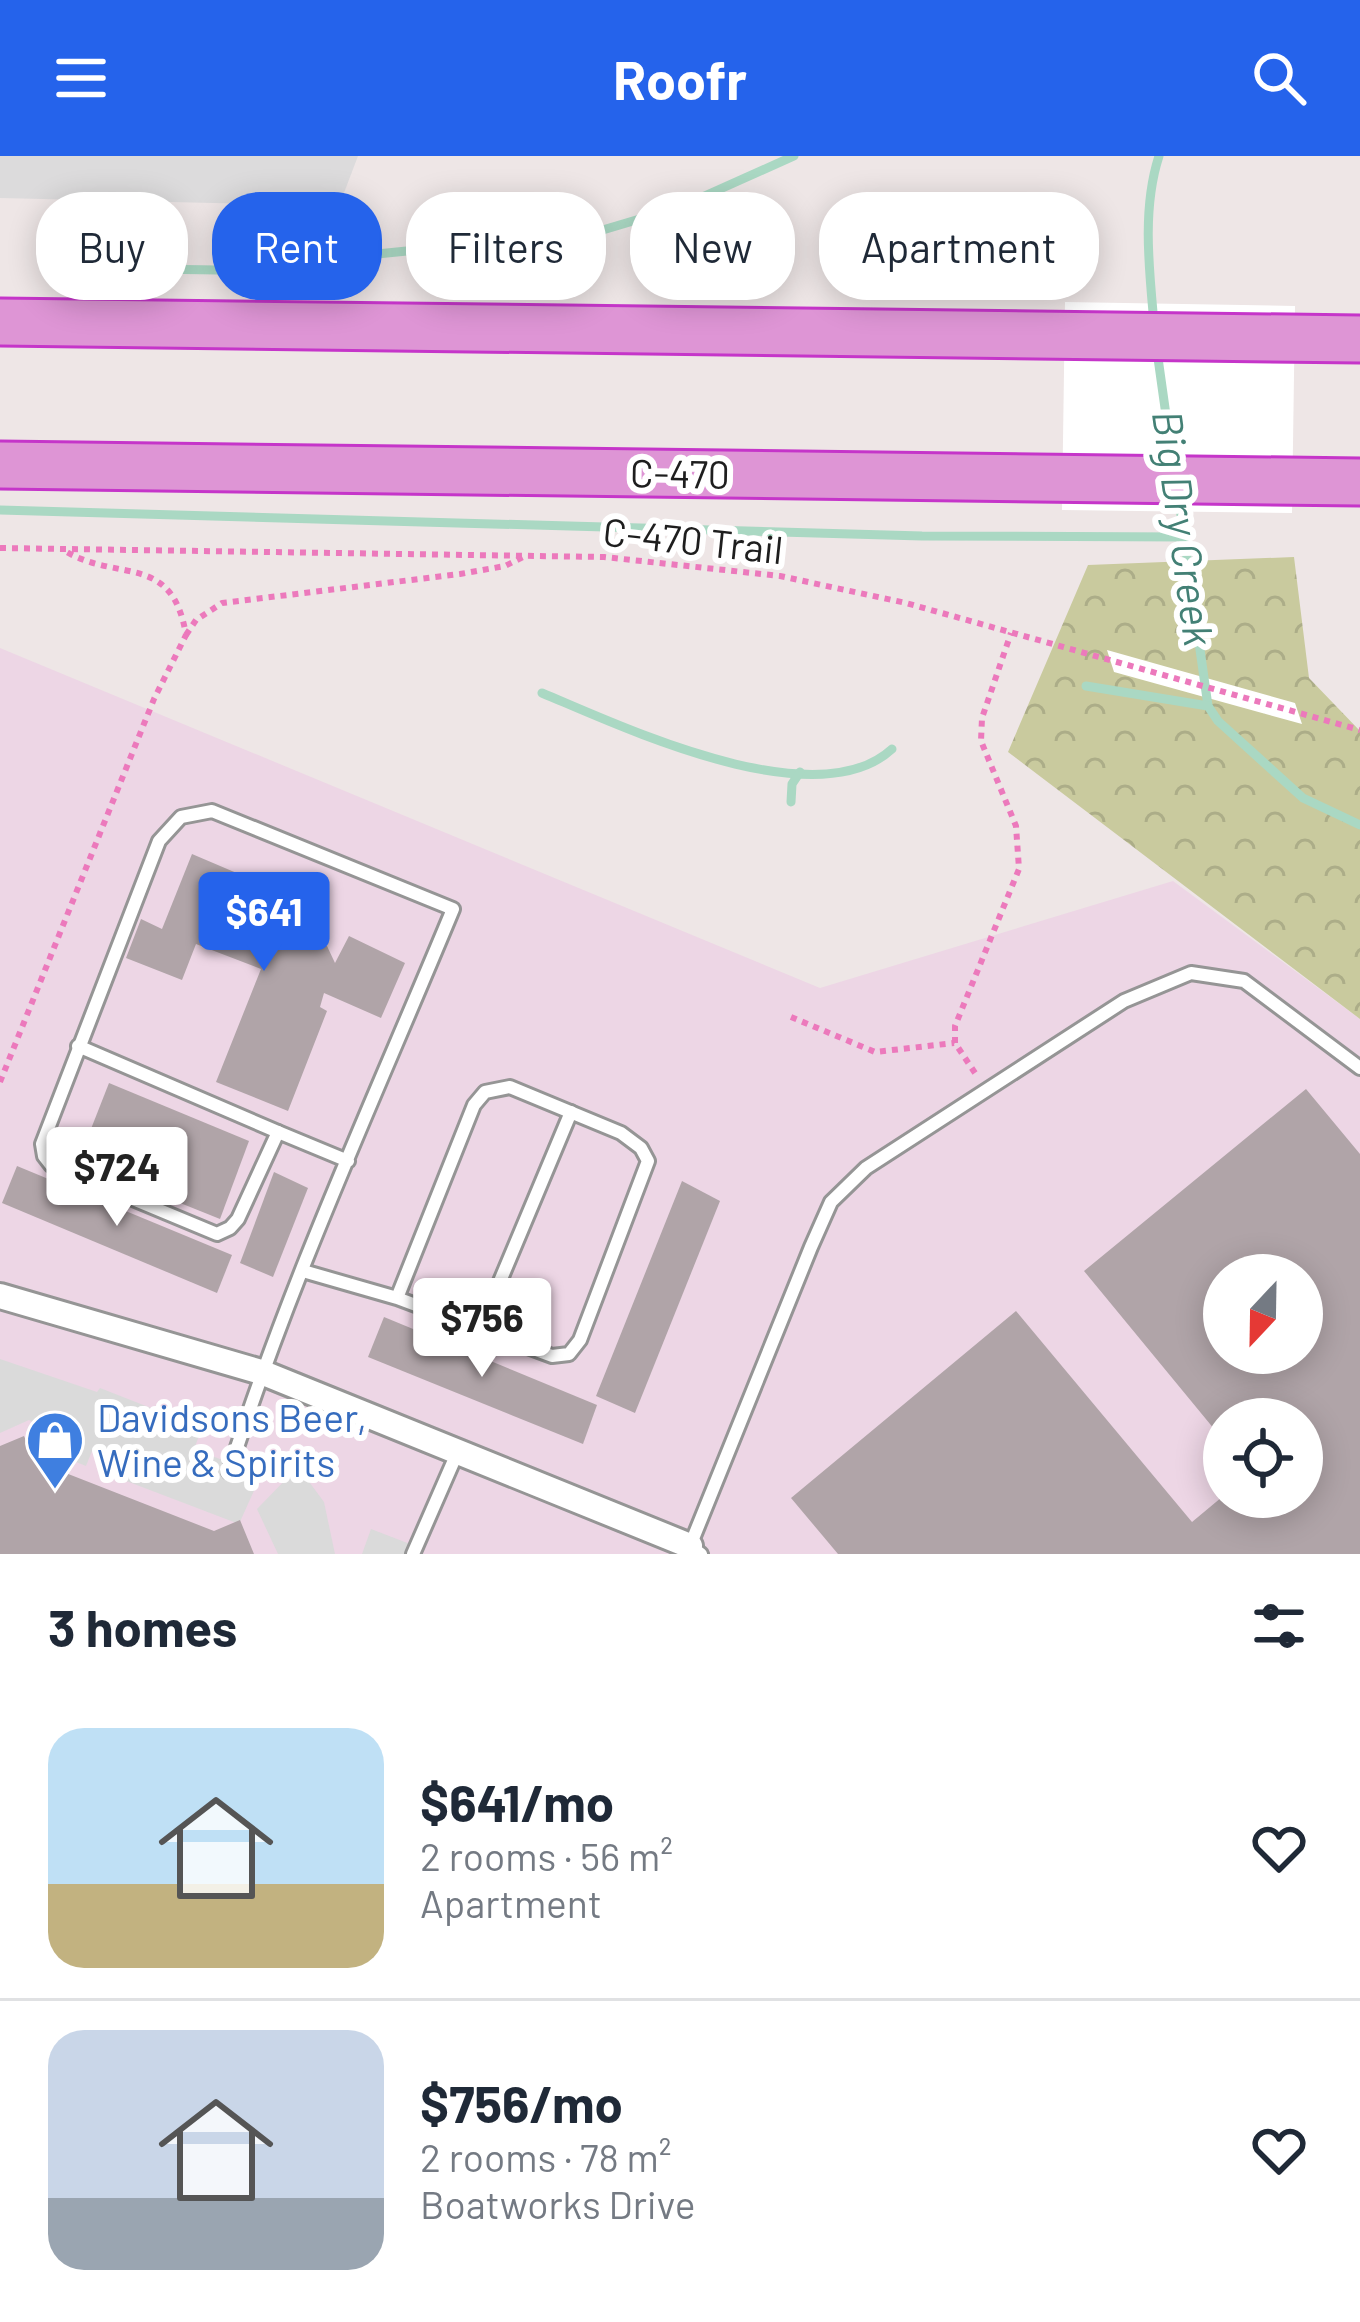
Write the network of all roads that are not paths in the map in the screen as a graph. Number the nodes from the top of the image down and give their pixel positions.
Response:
1 (0, 322) edge
2 (1360, 338) edge
3 (0, 465) edge
4 (1360, 482) edge
5 (78, 1046) junction
6 (1360, 1068) edge
7 (571, 1112) junction
8 (278, 1132) junction
9 (349, 1161) junction
10 (303, 1270) junction
11 (0, 1296) edge
12 (397, 1298) junction
13 (481, 1329) junction
14 (261, 1372) junction
15 (458, 1450) junction
16 (229, 1472) dead end
17 (696, 1550) edge
18 (413, 1554) edge

1 - 2 highway
3 - 4 highway, C-470
5 - 8 lane
5 - 8 lane
5 - 9 lane
6 - 17 lane
7 - 12 lane
7 - 13 lane
7 - 13 lane
8 - 9 lane
9 - 10 lane
10 - 12 lane
10 - 14 lane
11 - 14 street
12 - 13 lane
14 - 15 street
14 - 16 lane
15 - 17 street
15 - 18 lane

